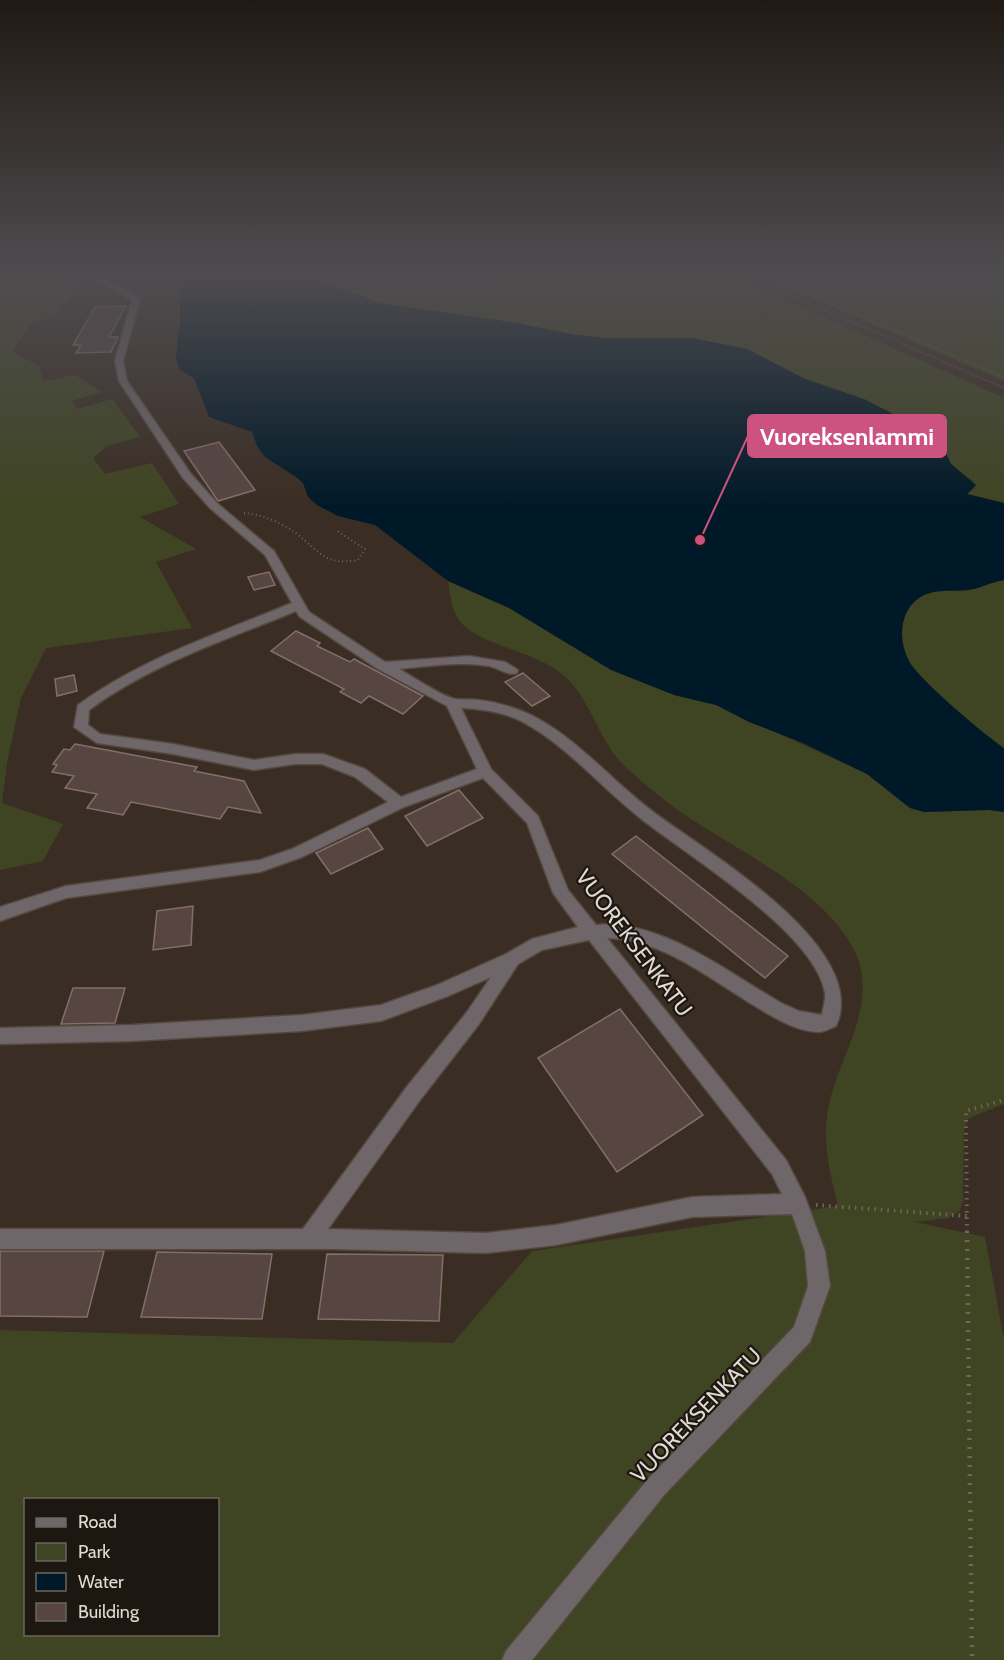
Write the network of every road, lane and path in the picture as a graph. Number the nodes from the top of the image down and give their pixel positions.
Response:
1 (123, 351) edge
2 (920, 351) edge
3 (944, 351) edge
4 (1004, 377) edge
5 (1004, 388) edge
6 (221, 513) junction
7 (336, 531) dead end
8 (299, 605) junction
9 (383, 666) junction
10 (512, 670) dead end
11 (452, 703) junction
12 (485, 772) junction
13 (399, 803) junction
14 (0, 914) edge
15 (595, 932) junction
16 (512, 960) junction
17 (0, 1036) edge
18 (1004, 1100) edge
19 (798, 1204) junction
20 (967, 1216) junction
21 (0, 1239) edge
22 (308, 1239) junction
23 (515, 1660) edge
24 (972, 1660) edge

1 - 6 street
2 - 5 path
3 - 4 path
6 - 7 path
6 - 8 street
8 - 9 street
8 - 13 street
9 - 10 street
9 - 11 street
11 - 12 street, VUOREKSENKATU
11 - 15 street
12 - 13 street
12 - 15 street, VUOREKSENKATU
13 - 14 street
15 - 16 street
15 - 19 street, VUOREKSENKATU
16 - 17 street
16 - 22 street
18 - 20 path
19 - 20 path
19 - 22 street
19 - 23 street, VUOREKSENKATU
20 - 24 path
21 - 22 street

